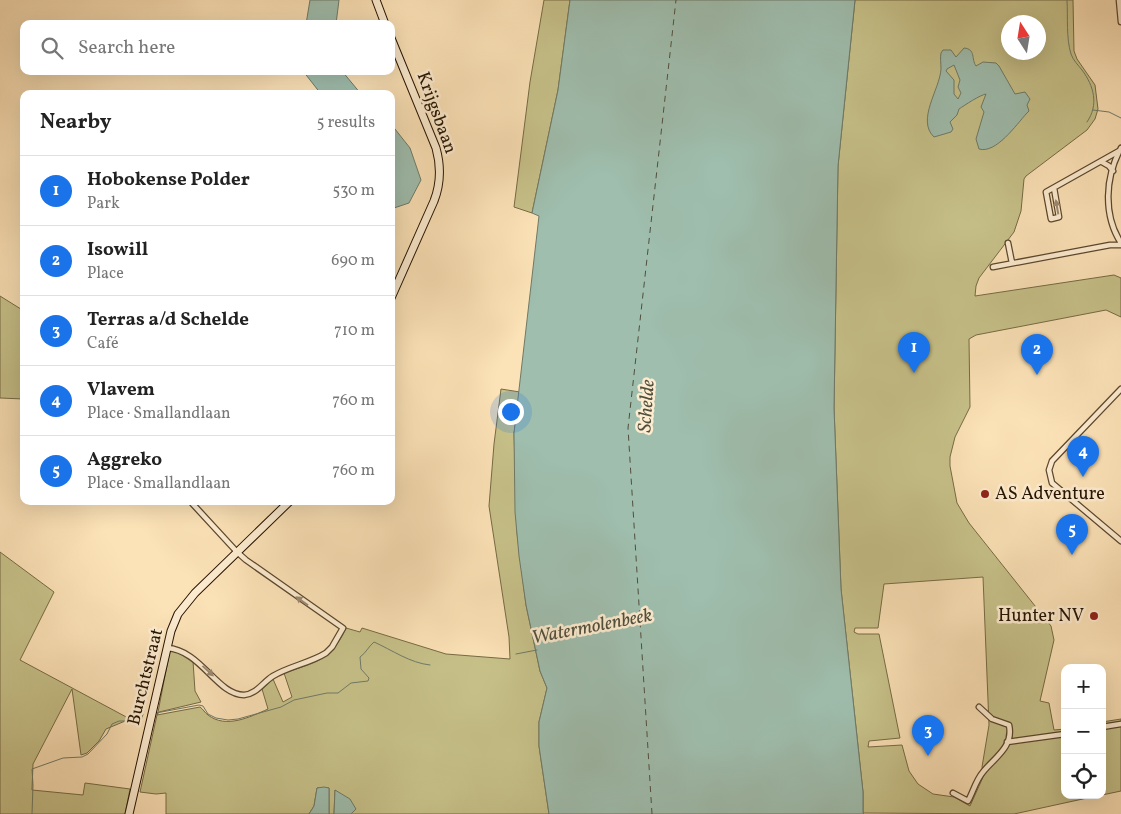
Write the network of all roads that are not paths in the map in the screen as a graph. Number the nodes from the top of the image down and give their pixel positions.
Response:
1 (376, 0) edge
2 (1119, 0) edge
3 (1120, 14) edge
4 (384, 20) edge
5 (1121, 22) edge
6 (395, 48) edge
7 (1120, 150) edge
8 (1102, 162) junction
9 (1113, 171) junction
10 (1054, 188) junction
11 (1008, 243) dead end
12 (1121, 244) edge
13 (1012, 263) junction
14 (993, 267) dead end
15 (395, 289) edge
16 (1121, 389) edge
17 (194, 505) edge
18 (286, 505) edge
19 (1121, 541) edge
20 (237, 552) junction
21 (167, 648) junction
22 (979, 707) dead end
23 (1121, 724) edge
24 (1106, 726) edge
25 (1061, 735) edge
26 (1007, 742) junction
27 (953, 793) dead end
28 (129, 814) edge

1 - 4 main road
2 - 3 street
3 - 5 street
6 - 15 main road, Krijgsbaan
7 - 8 street
7 - 9 street
8 - 9 street
8 - 10 street
9 - 12 street
10 -> 10 street
11 - 13 street
12 - 13 street
13 - 14 street
16 - 19 street
17 - 20 street
18 - 20 main road, Burchtstraat
20 - 21 main road, Burchtstraat
21 -> 20 street
21 - 28 main road, Burchtstraat
22 - 26 street
23 - 24 street
25 - 26 street
26 - 27 street

